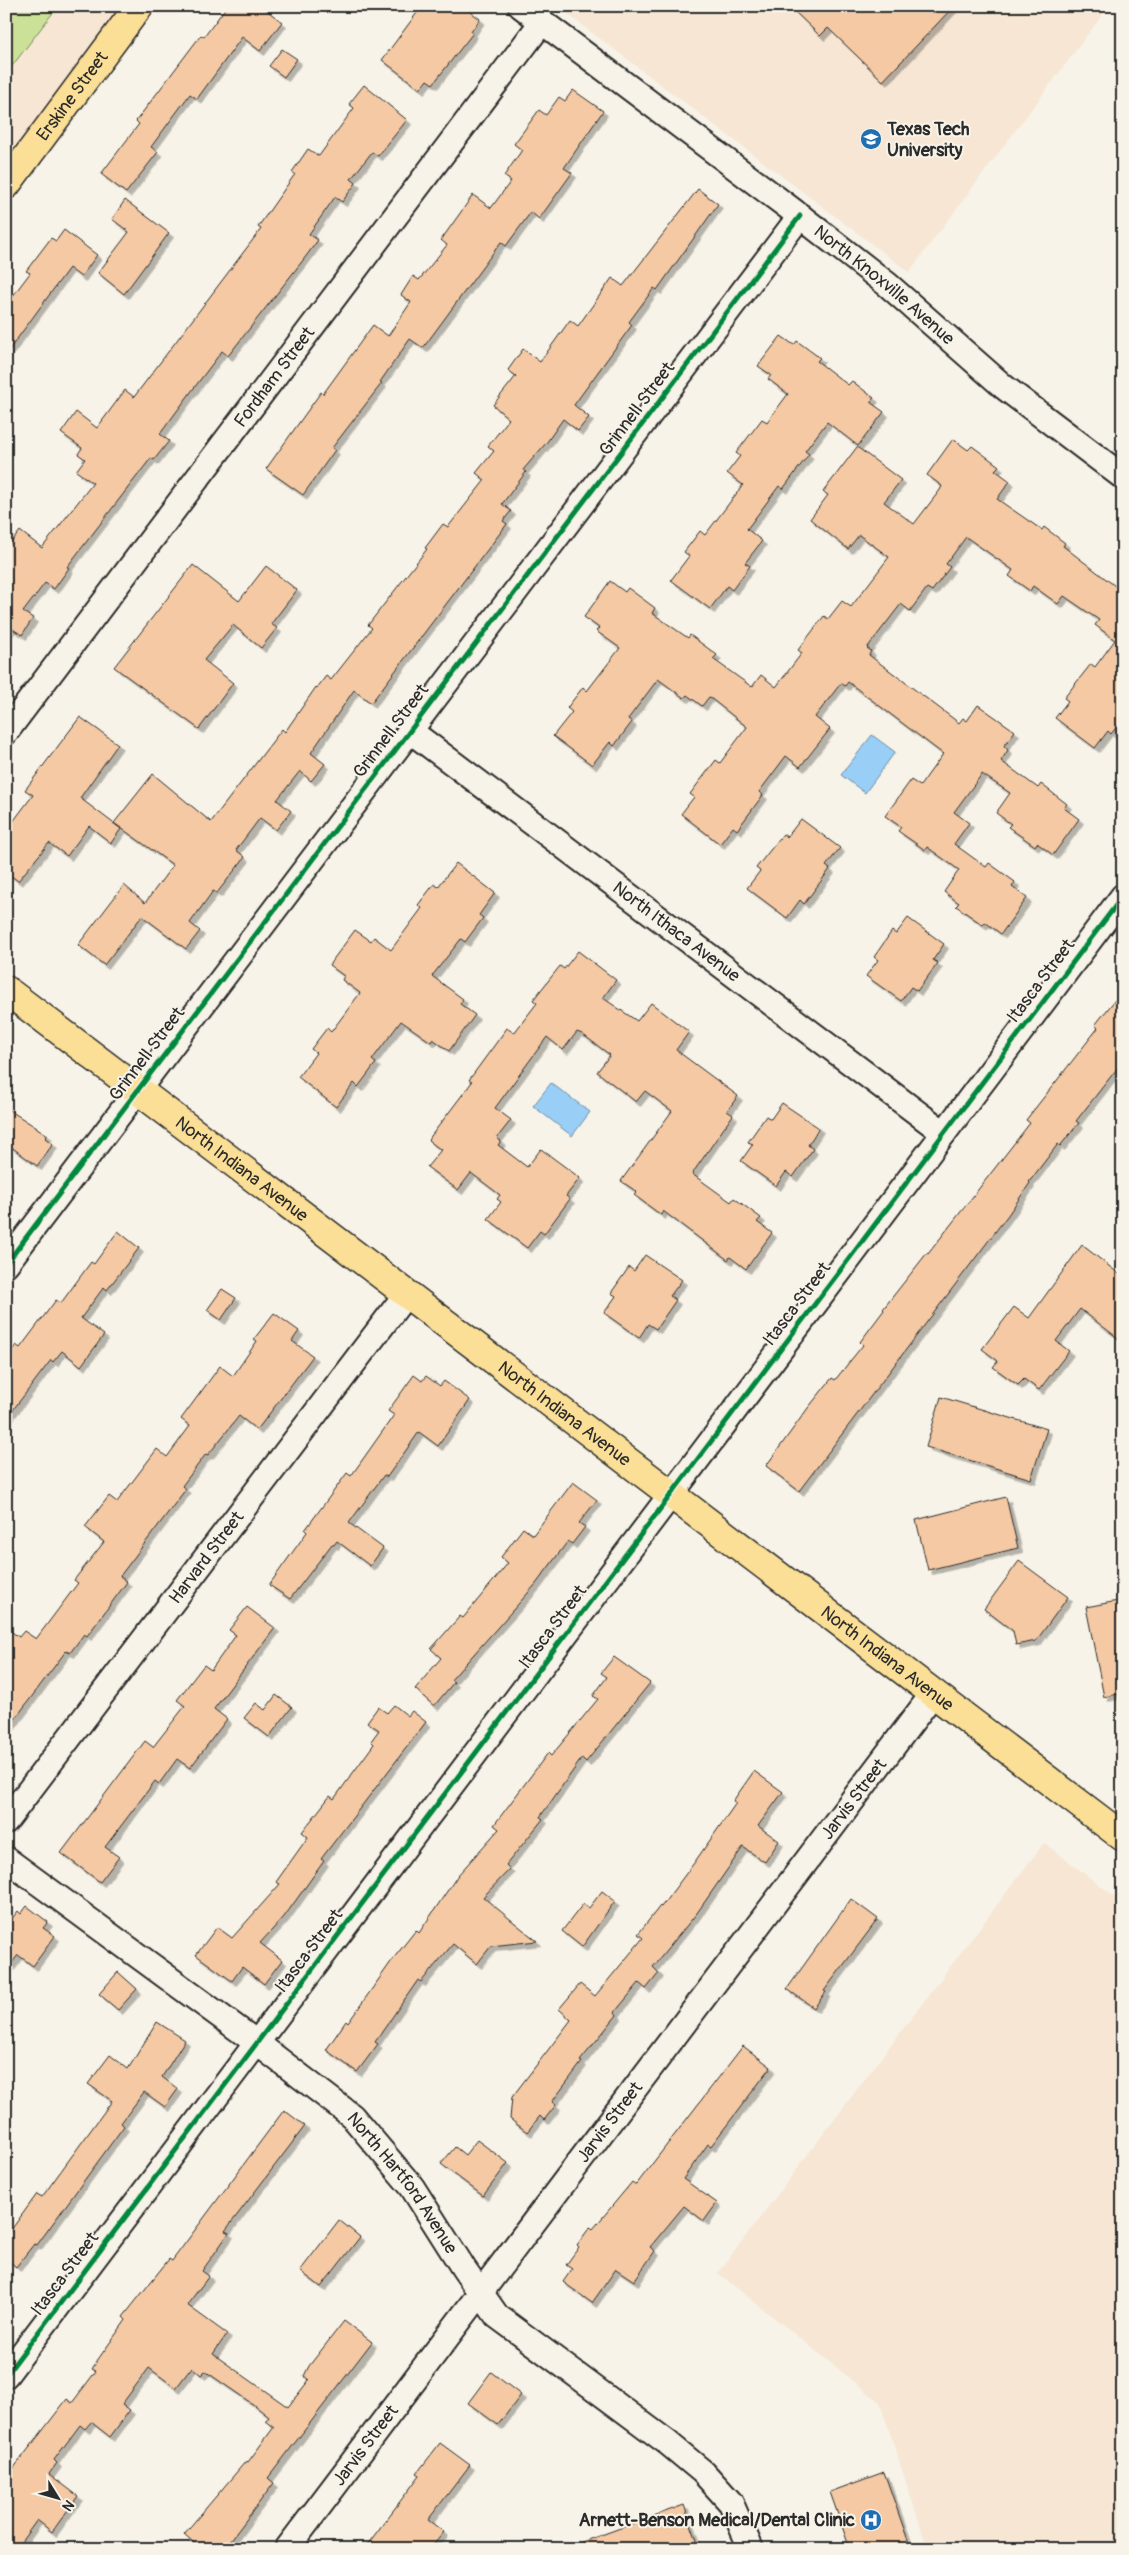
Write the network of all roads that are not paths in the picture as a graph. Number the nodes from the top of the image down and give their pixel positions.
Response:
1 (139, 6) edge
2 (521, 6) edge
3 (542, 22) junction
4 (6, 184) edge
5 (800, 216) junction
6 (1123, 477) edge
7 (409, 730) junction
8 (6, 732) edge
9 (1123, 896) edge
10 (6, 990) edge
11 (138, 1089) junction
12 (944, 1133) junction
13 (6, 1264) edge
14 (407, 1293) junction
15 (670, 1495) junction
16 (932, 1695) junction
17 (6, 1821) edge
18 (1123, 1837) edge
19 (6, 1859) edge
20 (257, 2043) junction
21 (479, 2291) junction
22 (6, 2375) edge
23 (287, 2549) edge
24 (752, 2549) edge

1 - 4 main road, Erskine Street
2 - 3 street, North Knoxville Avenue
3 - 5 street, North Knoxville Avenue
3 - 8 street, Fordham Street
5 - 6 street, North Knoxville Avenue
5 - 7 street, Grinnell Street
7 - 11 street, Grinnell Street
7 - 12 street, North Ithaca Avenue
9 - 12 street, Itasca Street
10 - 11 main road, North Indiana Avenue
11 - 13 street, Grinnell Street
11 - 14 main road, North Indiana Avenue
12 - 15 street, Itasca Street
14 - 15 main road, North Indiana Avenue
14 - 17 street, Harvard Street
15 - 16 main road, North Indiana Avenue
15 - 20 street, Itasca Street
16 - 18 main road, North Indiana Avenue
16 - 21 street, Jarvis Street
19 - 20 street, North Hartford Avenue
20 - 21 street, North Hartford Avenue
20 - 22 street, Itasca Street
21 - 23 street, Jarvis Street
21 - 24 street, North Hartford Avenue

